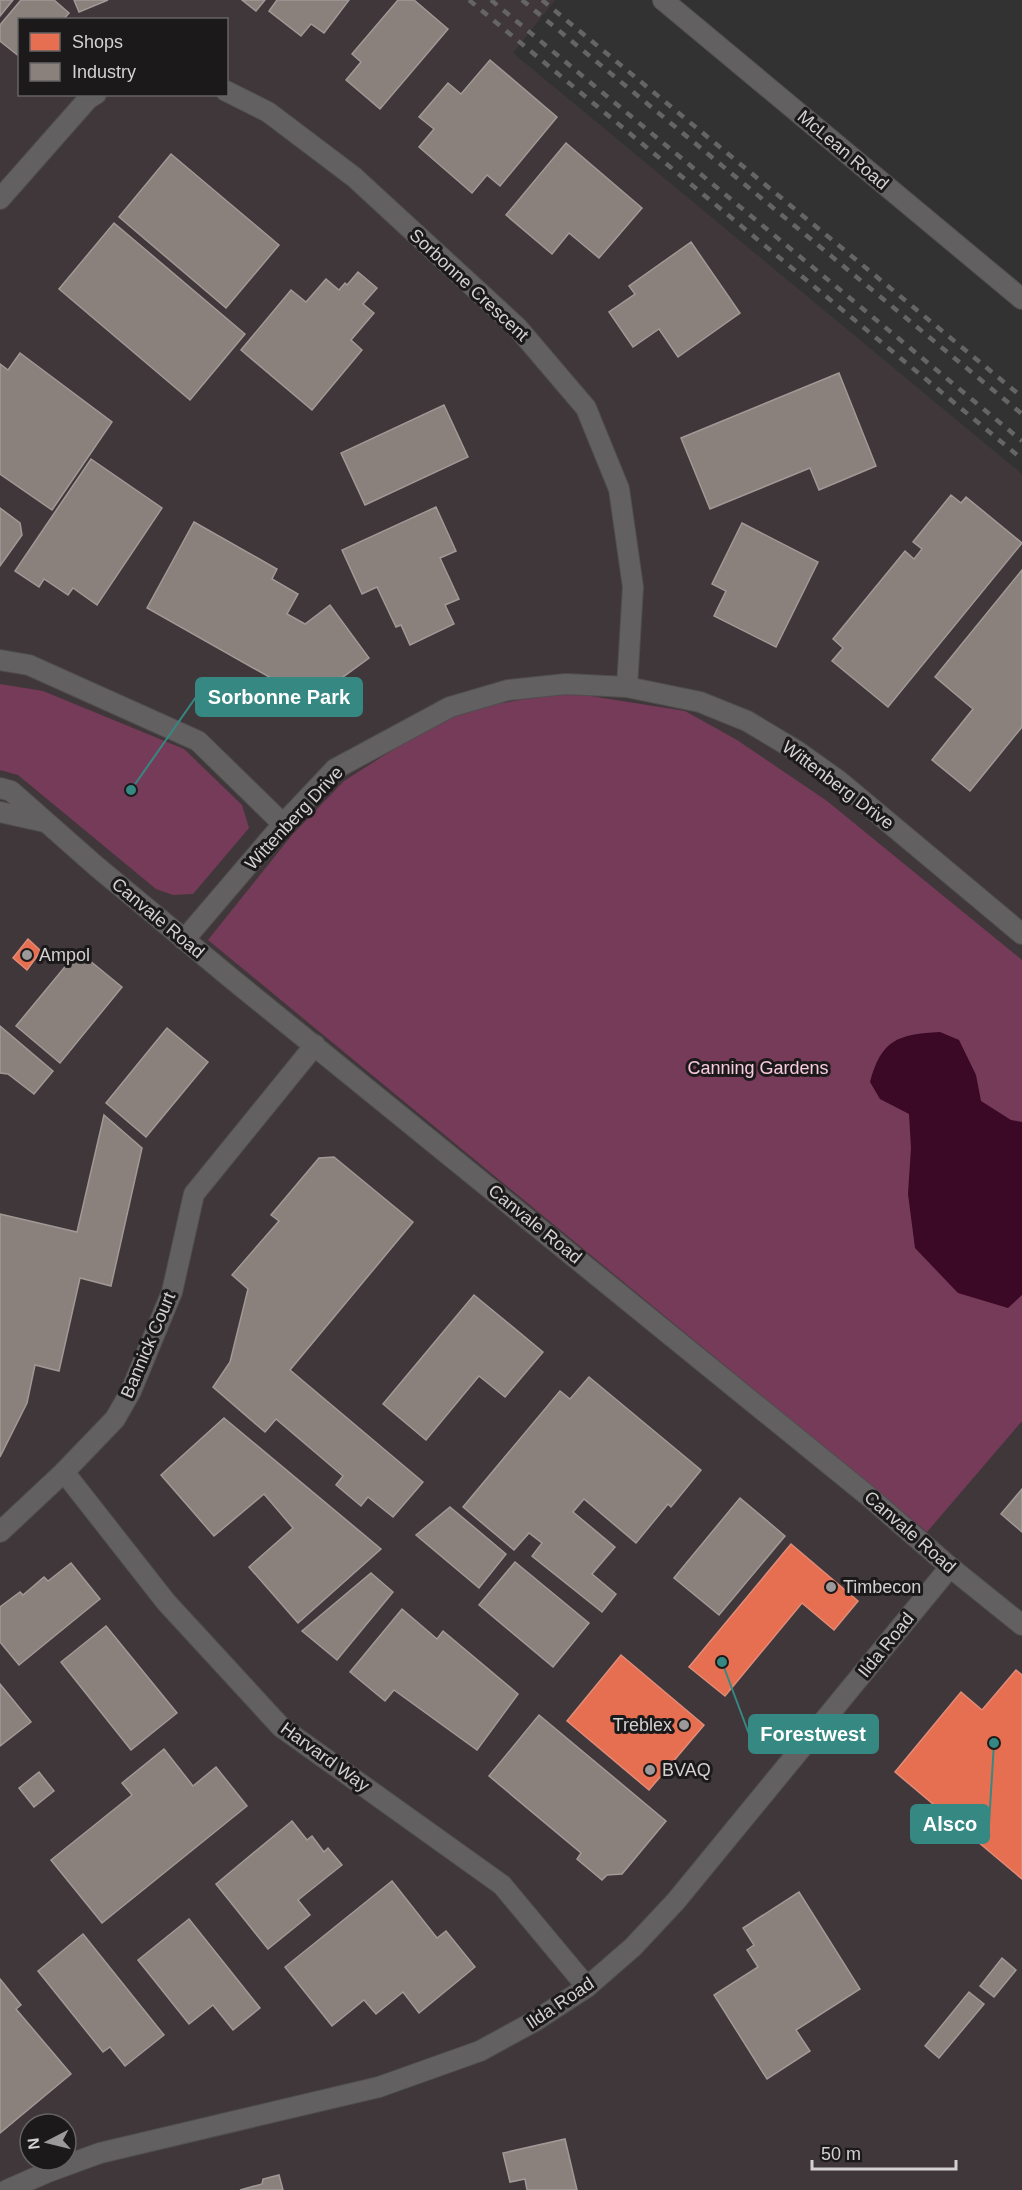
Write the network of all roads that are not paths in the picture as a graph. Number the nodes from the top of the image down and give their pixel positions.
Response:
1 (663, 0) edge
2 (228, 92) edge
3 (93, 96) edge
4 (0, 199) edge
5 (1022, 299) edge
6 (0, 660) edge
7 (627, 687) junction
8 (0, 788) edge
9 (0, 812) edge
10 (48, 823) junction
11 (283, 824) junction
12 (1022, 934) edge
13 (184, 940) junction
14 (315, 1045) junction
15 (64, 1472) junction
16 (0, 1532) edge
17 (950, 1567) junction
18 (1022, 1625) edge
19 (587, 1988) junction
20 (7, 2190) edge

1 - 5 street, McLean Road
2 - 7 street, Sorbonne Crescent
3 - 4 street
6 - 11 street
7 - 11 street, Wittenberg Drive
7 - 12 street, Wittenberg Drive
8 - 10 street, Canvale Road
9 - 10 street, Canvale Road
10 - 13 street, Canvale Road
11 - 13 street, Wittenberg Drive
13 - 14 street, Canvale Road
14 - 15 street, Bannick Court
14 - 17 street, Canvale Road
15 - 16 street, Bannick Court
15 - 19 street, Harvard Way
17 - 18 street, Canvale Road
17 - 19 street, Ilda Road
19 - 20 street, Ilda Road

